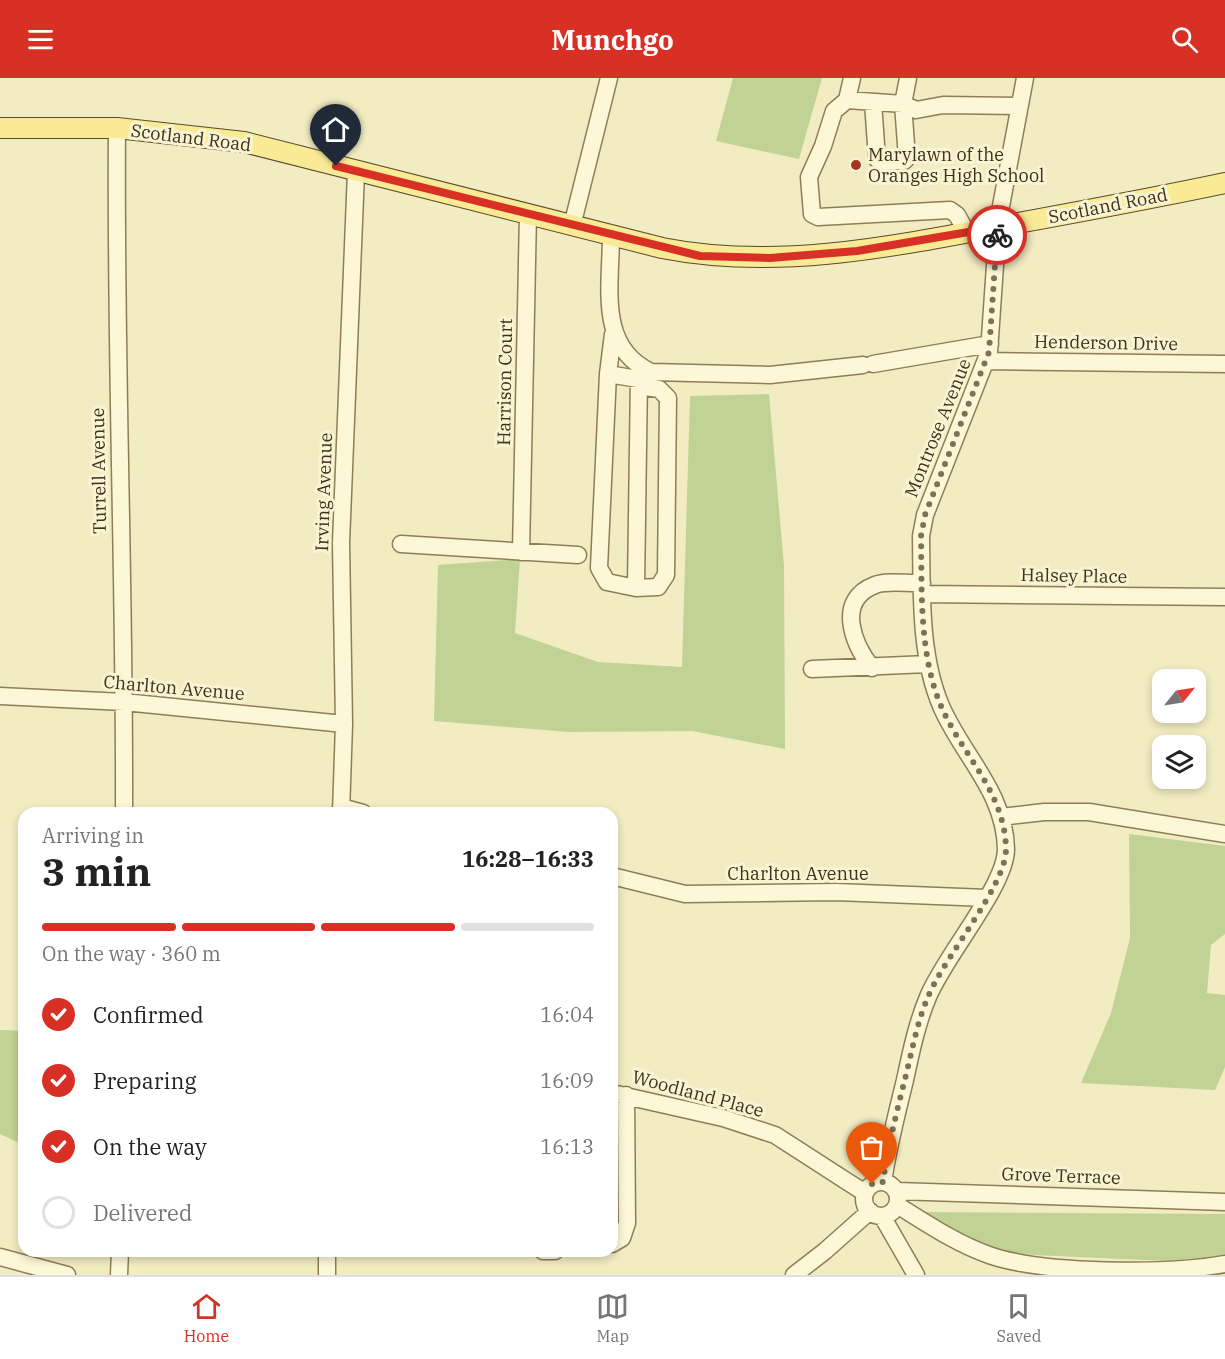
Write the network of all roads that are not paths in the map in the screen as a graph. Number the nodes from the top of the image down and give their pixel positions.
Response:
1 (609, 78) edge
2 (852, 78) edge
3 (908, 78) edge
4 (1025, 78) edge
5 (847, 100) junction
6 (873, 102) junction
7 (903, 104) junction
8 (1020, 106) junction
9 (0, 128) edge
10 (117, 128) junction
11 (356, 172) junction
12 (1225, 183) edge
13 (528, 214) junction
14 (572, 226) junction
15 (998, 227) junction
16 (967, 232) junction
17 (611, 235) junction
18 (613, 334) junction
19 (990, 344) junction
20 (986, 361) junction
21 (1225, 364) edge
22 (608, 374) junction
23 (641, 378) junction
24 (401, 544) dead end
25 (521, 552) junction
26 (578, 555) dead end
27 (636, 588) junction
28 (922, 589) junction
29 (1225, 597) edge
30 (928, 664) junction
31 (872, 668) junction
32 (812, 669) dead end
33 (0, 696) edge
34 (124, 702) junction
35 (344, 724) junction
36 (124, 807) edge
37 (341, 807) edge
38 (1000, 817) junction
39 (1225, 834) edge
40 (618, 877) edge
41 (987, 897) junction
42 (619, 1094) edge
43 (865, 1193) junction
44 (892, 1193) junction
45 (1225, 1202) edge
46 (876, 1214) junction
47 (618, 1240) edge
48 (0, 1257) edge
49 (120, 1257) edge
50 (327, 1257) edge
51 (1225, 1264) edge
52 (67, 1275) edge
53 (119, 1275) edge
54 (327, 1275) edge
55 (794, 1275) edge
56 (915, 1275) edge

1 - 14 street
2 - 5 street
3 - 7 street
4 - 8 street, Montrose Avenue
5 - 6 street
5 - 16 street
6 - 7 street
6 - 7 street
7 - 8 street
8 - 15 street, Montrose Avenue
9 - 10 main road, Scotland Road
10 - 11 main road, Scotland Road
10 - 34 street, Turrell Avenue
11 - 13 main road, Scotland Road
11 - 35 street, Irving Avenue
12 - 15 main road, Scotland Road
13 - 14 main road, Scotland Road
13 - 25 street, Harrison Court
14 - 17 main road, Scotland Road
15 - 16 main road, Scotland Road
15 - 19 street, Montrose Avenue
16 - 17 main road, Scotland Road
17 - 18 street
18 - 22 street
18 - 23 street
19 - 20 street, Montrose Avenue
19 - 23 street
20 - 21 street, Henderson Drive
20 - 28 street, Montrose Avenue
22 - 23 street
22 - 27 street
23 - 27 street
23 - 27 street
24 - 25 street
25 - 26 street
28 - 29 street, Halsey Place
28 - 30 street, Montrose Avenue
28 - 31 street
30 - 31 street
30 - 38 street, Montrose Avenue
31 - 32 street
33 - 34 street, Charlton Avenue
34 - 35 street, Charlton Avenue
34 - 36 street, Turrell Avenue
35 - 37 street, Irving Avenue
38 - 39 street
38 - 41 street, Montrose Avenue
40 - 41 street, Charlton Avenue
41 - 44 street, Montrose Avenue
42 - 43 street, Woodland Place
42 - 47 street
43 - 44 street
43 - 46 street
44 - 45 street, Grove Terrace
44 - 46 street
44 - 51 street
46 - 55 street
46 - 56 street
48 - 52 street
49 - 53 street
50 - 54 street

